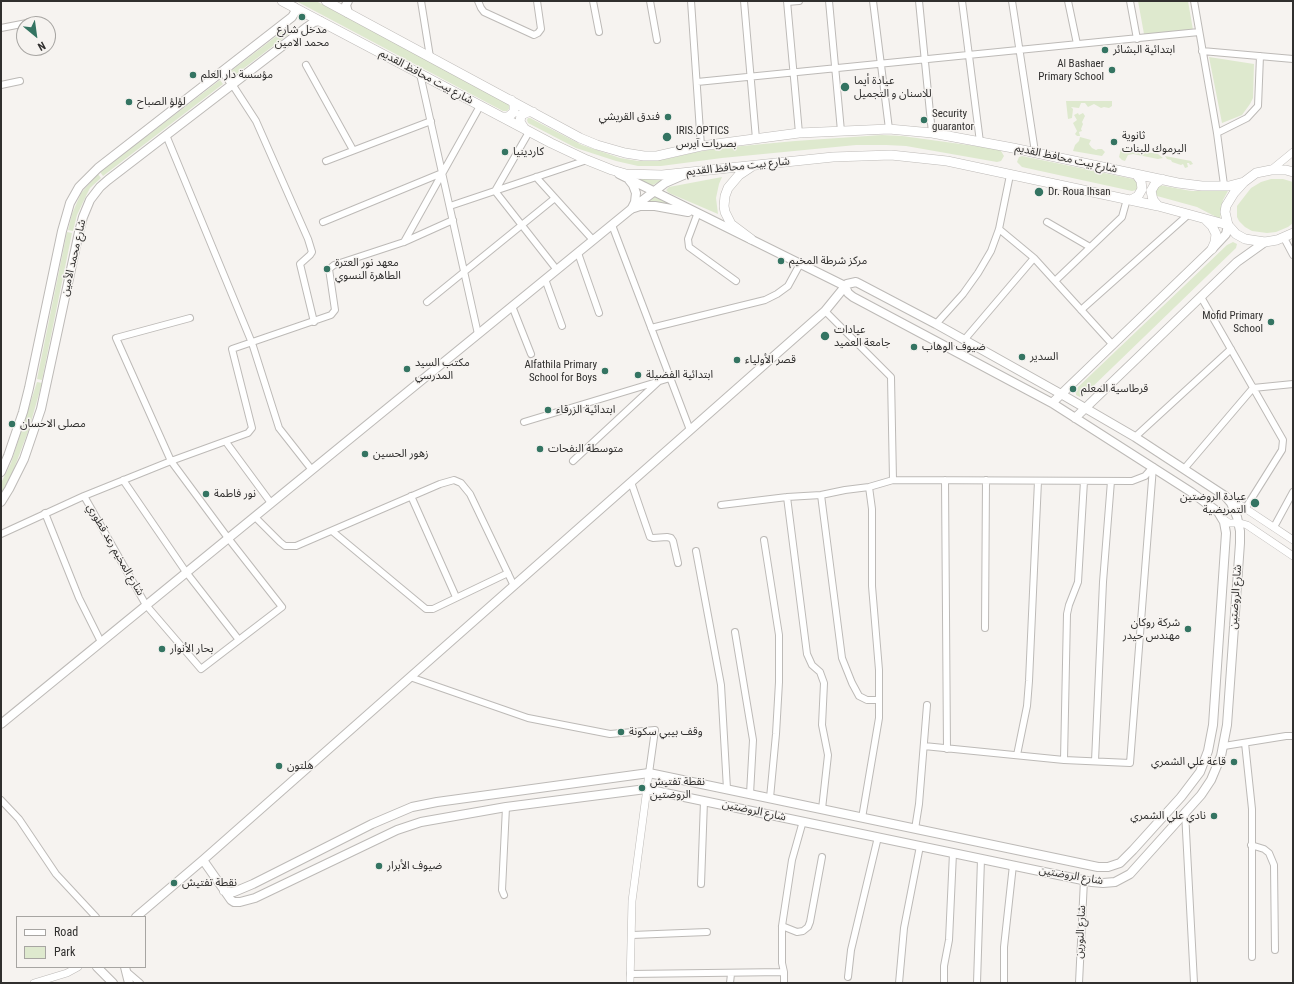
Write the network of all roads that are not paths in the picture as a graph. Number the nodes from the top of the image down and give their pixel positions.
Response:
1 (282, 1) edge
2 (326, 1) edge
3 (348, 1) edge
4 (421, 1) edge
5 (478, 1) edge
6 (537, 1) edge
7 (593, 1) edge
8 (650, 1) edge
9 (691, 1) edge
10 (744, 1) edge
11 (787, 1) edge
12 (799, 1) edge
13 (829, 1) edge
14 (873, 1) edge
15 (919, 1) edge
16 (962, 1) edge
17 (1012, 1) edge
18 (1068, 1) edge
19 (1130, 1) edge
20 (1194, 1) edge
21 (294, 7) junction
22 (348, 13) junction
23 (320, 21) junction
24 (16, 25) edge
25 (1, 28) edge
26 (598, 32) dead end
27 (1199, 32) junction
28 (1137, 39) junction
29 (657, 40) dead end
30 (1077, 44) junction
31 (1020, 50) junction
32 (1202, 51) junction
33 (969, 55) junction
34 (1260, 56) junction
35 (430, 57) junction
36 (1293, 59) edge
37 (925, 60) junction
38 (881, 64) junction
39 (306, 65) dead end
40 (836, 68) junction
41 (223, 71) junction
42 (794, 73) junction
43 (420, 74) junction
44 (751, 77) junction
45 (20, 81) dead end
46 (697, 82) junction
47 (232, 84) junction
48 (1, 85) edge
49 (511, 100) junction
50 (480, 106) junction
51 (533, 112) junction
52 (502, 117) junction
53 (430, 120) junction
54 (889, 129) junction
55 (526, 130) junction
56 (841, 130) junction
57 (799, 133) junction
58 (932, 133) junction
59 (1217, 133) junction
60 (166, 135) junction
61 (756, 139) junction
62 (980, 142) junction
63 (701, 146) junction
64 (353, 150) junction
65 (1035, 152) junction
66 (1293, 152) edge
67 (587, 160) junction
68 (326, 161) dead end
69 (757, 165) junction
70 (612, 170) junction
71 (1271, 170) junction
72 (442, 172) junction
73 (696, 172) junction
74 (1293, 172) edge
75 (1010, 174) junction
76 (1136, 174) junction
77 (536, 177) junction
78 (627, 178) junction
79 (1162, 180) junction
80 (1244, 182) junction
81 (1224, 185) junction
82 (495, 191) junction
83 (654, 191) junction
84 (555, 198) junction
85 (1129, 200) junction
86 (450, 206) junction
87 (1158, 206) junction
88 (630, 210) junction
89 (1189, 214) junction
90 (697, 215) junction
91 (1202, 217) junction
92 (706, 218) junction
93 (453, 220) junction
94 (323, 222) dead end
95 (1047, 222) dead end
96 (522, 225) junction
97 (612, 225) junction
98 (1228, 225) junction
99 (999, 229) junction
100 (1293, 233) edge
101 (750, 239) junction
102 (1289, 239) edge
103 (593, 240) junction
104 (404, 242) junction
105 (1264, 242) junction
106 (1090, 247) junction
107 (1212, 249) junction
108 (578, 253) junction
109 (1293, 255) edge
110 (1034, 258) junction
111 (800, 264) junction
112 (557, 270) junction
113 (465, 272) junction
114 (545, 279) junction
115 (736, 281) dead end
116 (1055, 281) junction
117 (845, 286) junction
118 (1201, 297) junction
119 (427, 302) dead end
120 (512, 306) junction
121 (1081, 310) junction
122 (825, 311) junction
123 (599, 313) dead end
124 (190, 318) dead end
125 (314, 322) junction
126 (936, 324) junction
127 (562, 326) dead end
128 (651, 328) junction
129 (478, 334) junction
130 (965, 339) junction
131 (252, 343) junction
132 (1112, 345) junction
133 (1231, 349) junction
134 (531, 354) dead end
135 (670, 378) junction
136 (659, 381) junction
137 (1293, 384) edge
138 (1253, 388) junction
139 (1061, 394) junction
140 (1052, 403) junction
141 (1085, 408) junction
142 (1075, 418) junction
143 (524, 422) dead end
144 (690, 430) junction
145 (1136, 437) junction
146 (226, 442) junction
147 (573, 461) dead end
148 (171, 462) junction
149 (1153, 467) junction
150 (1184, 469) junction
151 (312, 470) junction
152 (1, 472) edge
153 (123, 480) junction
154 (893, 480) junction
155 (945, 480) junction
156 (986, 480) junction
157 (1038, 480) junction
158 (1084, 481) junction
159 (1111, 481) junction
160 (632, 482) junction
161 (870, 487) junction
162 (1293, 492) edge
163 (821, 495) junction
164 (84, 496) junction
165 (411, 496) junction
166 (787, 497) junction
167 (1227, 498) junction
168 (1, 502) edge
169 (271, 503) junction
170 (721, 505) dead end
171 (1245, 509) junction
172 (1218, 512) junction
173 (44, 514) junction
174 (254, 517) junction
175 (1223, 520) junction
176 (1239, 523) junction
177 (1274, 527) junction
178 (332, 531) junction
179 (1226, 533) junction
180 (1, 534) edge
181 (1240, 535) junction
182 (228, 538) junction
183 (764, 540) dead end
184 (1293, 540) edge
185 (696, 551) dead end
186 (1293, 556) edge
187 (678, 562) dead end
188 (186, 572) junction
189 (508, 573) junction
190 (514, 586) junction
191 (456, 597) junction
192 (146, 605) junction
193 (985, 628) dead end
194 (735, 632) dead end
195 (239, 640) junction
196 (101, 642) junction
197 (410, 677) junction
198 (879, 700) junction
199 (927, 705) dead end
200 (1, 724) edge
201 (1293, 736) edge
202 (1245, 743) junction
203 (924, 746) junction
204 (1224, 746) junction
205 (948, 749) junction
206 (1017, 755) junction
207 (1064, 760) junction
208 (1095, 761) junction
209 (649, 773) junction
210 (646, 789) junction
211 (727, 789) junction
212 (750, 794) junction
213 (770, 798) junction
214 (1, 800) edge
215 (704, 801) junction
216 (506, 807) junction
217 (822, 809) junction
218 (1185, 812) junction
219 (862, 818) junction
220 (803, 822) junction
221 (916, 829) junction
222 (878, 837) junction
223 (920, 846) junction
224 (1252, 846) junction
225 (953, 853) junction
226 (822, 857) dead end
227 (981, 859) junction
228 (203, 860) junction
229 (1013, 865) junction
230 (1084, 880) junction
231 (701, 884) dead end
232 (224, 891) junction
233 (504, 895) dead end
234 (95, 916) edge
235 (137, 916) edge
236 (782, 926) junction
237 (707, 932) dead end
238 (632, 935) junction
239 (1275, 950) dead end
240 (1252, 957) dead end
241 (76, 968) edge
242 (97, 968) edge
243 (126, 969) edge
244 (784, 972) junction
245 (630, 974) junction
246 (731, 974) junction
247 (848, 977) dead end
248 (34, 983) edge
249 (114, 983) edge
250 (129, 983) edge
251 (140, 983) edge
252 (630, 983) edge
253 (730, 983) edge
254 (784, 983) edge
255 (899, 983) edge
256 (944, 983) edge
257 (977, 983) edge
258 (1004, 983) edge
259 (1078, 983) edge
260 (1194, 983) edge

1 - 21 main road, شارع بيت محافظ القديم
2 - 22 main road, شارع بيت محافظ القديم
3 - 22 main road
4 - 35 street
5 - 6 street
7 - 26 street
8 - 29 street
9 - 46 street
10 - 44 street
11 - 12 street
11 - 42 street
13 - 40 street
14 - 38 street
15 - 37 street
16 - 33 street
17 - 31 street
18 - 30 street
19 - 28 street
20 - 27 street
21 - 23 main road, شارع بيت محافظ القديم
21 - 41 main road, شارع محمد الأمين
22 - 35 main road, شارع بيت محافظ القديم
23 - 43 main road, شارع بيت محافظ القديم
23 - 47 main road, شارع محمد الأمين
24 - 25 street
27 - 28 street
27 - 32 street
28 - 30 street
30 - 31 street
31 - 33 street
31 - 65 street
32 - 34 street
32 - 59 street
33 - 37 street
33 - 62 street
34 - 36 street
34 - 59 street
35 - 49 main road, شارع بيت محافظ القديم
37 - 38 street
37 - 58 street
38 - 40 street
38 - 54 street
39 - 64 street
40 - 42 street
40 - 56 street
41 - 47 main road
41 - 152 main road, شارع محمد الأمين
42 - 44 street
42 - 57 street
43 - 50 main road, شارع بيت محافظ القديم
43 - 53 street
44 - 46 street
44 - 61 street
45 - 48 street
46 - 63 street
47 - 60 main road, شارع محمد الأمين
47 - 125 street
49 - 51 main road, شارع بيت محافظ القديم
49 - 52 main road
50 - 52 main road, شارع بيت محافظ القديم
50 - 72 street
51 - 55 main road
51 - 63 main road, شارع بيت محافظ القديم
52 - 55 main road, شارع بيت محافظ القديم
53 - 64 street
53 - 72 street
54 - 56 main road, شارع بيت محافظ القديم
54 - 58 main road, شارع بيت محافظ القديم
55 - 67 main road, شارع بيت محافظ القديم
55 - 82 street
56 - 57 main road, شارع بيت محافظ القديم
57 - 61 main road, شارع بيت محافظ القديم
58 - 62 main road, شارع بيت محافظ القديم
59 - 81 street
60 - 131 street
60 - 168 main road, شارع محمد الأمين
61 - 63 main road, شارع بيت محافظ القديم
62 - 65 main road, شارع بيت محافظ القديم
64 - 68 street
65 - 76 main road, شارع بيت محافظ القديم
66 - 71 street
67 - 70 main road, شارع بيت محافظ القديم
67 - 77 street
69 - 73 main road, شارع بيت محافظ القديم
69 - 75 main road, شارع بيت محافظ القديم
69 - 101 main road
70 - 73 main road, شارع بيت محافظ القديم
70 - 78 main road
71 - 74 main road
71 - 80 main road
72 - 86 street
72 - 94 street
72 - 104 street
73 - 83 main road
75 - 85 main road, شارع بيت محافظ القديم
75 - 99 street
76 - 79 main road, شارع بيت محافظ القديم
76 - 85 main road
77 - 82 street
77 - 84 street
78 - 83 main road
78 - 88 main road
79 - 81 main road, شارع بيت محافظ القديم
79 - 87 main road
80 - 81 main road, شارع بيت محافظ القديم
80 - 98 main road
82 - 86 street
82 - 96 street
83 - 88 main road
83 - 92 main road
84 - 96 street
84 - 103 street
85 - 87 main road, شارع بيت محافظ القديم
85 - 106 street
86 - 93 street
87 - 89 main road, شارع بيت محافظ القديم
88 - 90 main road
88 - 97 main road
89 - 91 main road, شارع بيت محافظ القديم
89 - 121 street
90 - 92 main road
90 - 115 street
91 - 98 main road, شارع بيت محافظ القديم
91 - 107 main road
92 - 101 main road
93 - 104 street
93 - 113 street
95 - 106 street
96 - 112 street
96 - 113 street
97 - 103 main road
97 - 128 street
98 - 105 main road
98 - 107 main road
99 - 110 street
99 - 126 street
100 - 102 main road
101 - 111 main road
102 - 105 main road
102 - 109 street
103 - 108 main road
104 - 125 street
105 - 118 main road
106 - 116 street
107 - 132 main road
108 - 112 main road
108 - 123 street
110 - 116 street
110 - 130 street
111 - 117 main road
111 - 128 street
112 - 114 main road
113 - 119 street
113 - 129 street
114 - 120 main road
114 - 127 street
116 - 121 street
117 - 122 main road
117 - 126 main road
117 - 140 main road
118 - 133 street
118 - 141 main road
120 - 129 main road
120 - 134 street
121 - 132 street
122 - 144 main road
122 - 154 street
124 - 148 street
125 - 131 street
126 - 130 main road
128 - 135 street
129 - 151 main road
130 - 139 main road
131 - 146 street
131 - 151 street
132 - 139 main road
133 - 138 street
133 - 145 street
135 - 136 street
135 - 144 street
136 - 143 street
136 - 147 street
137 - 138 street
138 - 150 street
138 - 171 street
139 - 140 main road
139 - 141 main road
140 - 142 main road
141 - 142 main road
141 - 145 main road
142 - 149 main road
144 - 160 main road
145 - 150 main road
146 - 148 street
146 - 169 street
148 - 153 street
148 - 182 street
149 - 159 street
149 - 172 main road
149 - 208 street
150 - 167 main road
151 - 169 main road
153 - 164 street
153 - 188 street
154 - 155 street
154 - 161 street
155 - 156 street
155 - 205 street
156 - 157 street
156 - 193 street
157 - 158 street
157 - 206 street
158 - 159 street
158 - 207 street
159 - 208 street
160 - 187 street
160 - 190 main road
161 - 163 street
161 - 198 street
162 - 177 street
163 - 166 street
163 - 198 street
164 - 173 street
164 - 192 street, شارع المخيم رعد قطوري
165 - 178 street
165 - 189 street
165 - 191 street
166 - 170 street
166 - 217 street
167 - 171 street
167 - 172 main road
167 - 176 main road, شارع الروضتين
169 - 174 main road
171 - 177 street
172 - 175 main road, شارع الروضتين
173 - 180 street
173 - 196 street
174 - 178 street
174 - 182 main road
175 - 176 street
175 - 179 main road, شارع الروضتين
176 - 181 main road, شارع الروضتين
176 - 186 street
177 - 184 street
178 - 191 street
179 - 181 main road
179 - 221 main road, شارع الروضتين
181 - 204 main road, شارع الروضتين
182 - 188 main road
182 - 195 street
183 - 213 street
185 - 211 street
188 - 192 main road
188 - 195 street
189 - 190 street
189 - 191 street
190 - 197 main road
192 - 195 street, شارع المخيم رعد قطوري
192 - 196 main road
194 - 212 street
196 - 200 main road
197 - 209 street
197 - 228 main road
198 - 219 street
199 - 203 street
201 - 202 street
202 - 204 street
202 - 224 street
203 - 205 street
203 - 221 street
204 - 218 main road, شارع الروضتين
205 - 206 street
206 - 207 street
207 - 208 street
209 - 210 street
209 - 211 main road, شارع الروضتين
209 - 232 main road, شارع الروضتين
210 - 215 main road, شارع الروضتين
210 - 216 main road, شارع الروضتين
210 - 238 street
211 - 212 main road, شارع الروضتين
212 - 213 main road, شارع الروضتين
213 - 217 main road, شارع الروضتين
214 - 234 street
215 - 220 main road, شارع الروضتين
215 - 231 street
216 - 232 main road, شارع الروضتين
216 - 233 street
217 - 219 main road, شارع الروضتين
218 - 230 main road, شارع الروضتين
218 - 260 street
219 - 221 main road, شارع الروضتين
220 - 222 main road, شارع الروضتين
220 - 236 street
222 - 223 main road, شارع الروضتين
222 - 247 street
223 - 225 main road, شارع الروضتين
223 - 255 street
224 - 239 street
224 - 240 street
225 - 227 main road, شارع الروضتين
225 - 256 street
226 - 236 street
227 - 229 main road, شارع الروضتين
227 - 257 street
228 - 232 main road
228 - 235 main road
229 - 230 main road, شارع الروضتين
229 - 258 street
230 - 259 street, شارع النورين
236 - 244 street
237 - 238 street
238 - 245 street
241 - 248 street
242 - 249 main road
243 - 250 main road
243 - 251 street
244 - 246 street
244 - 254 street
245 - 246 street
245 - 252 street
246 - 253 street

